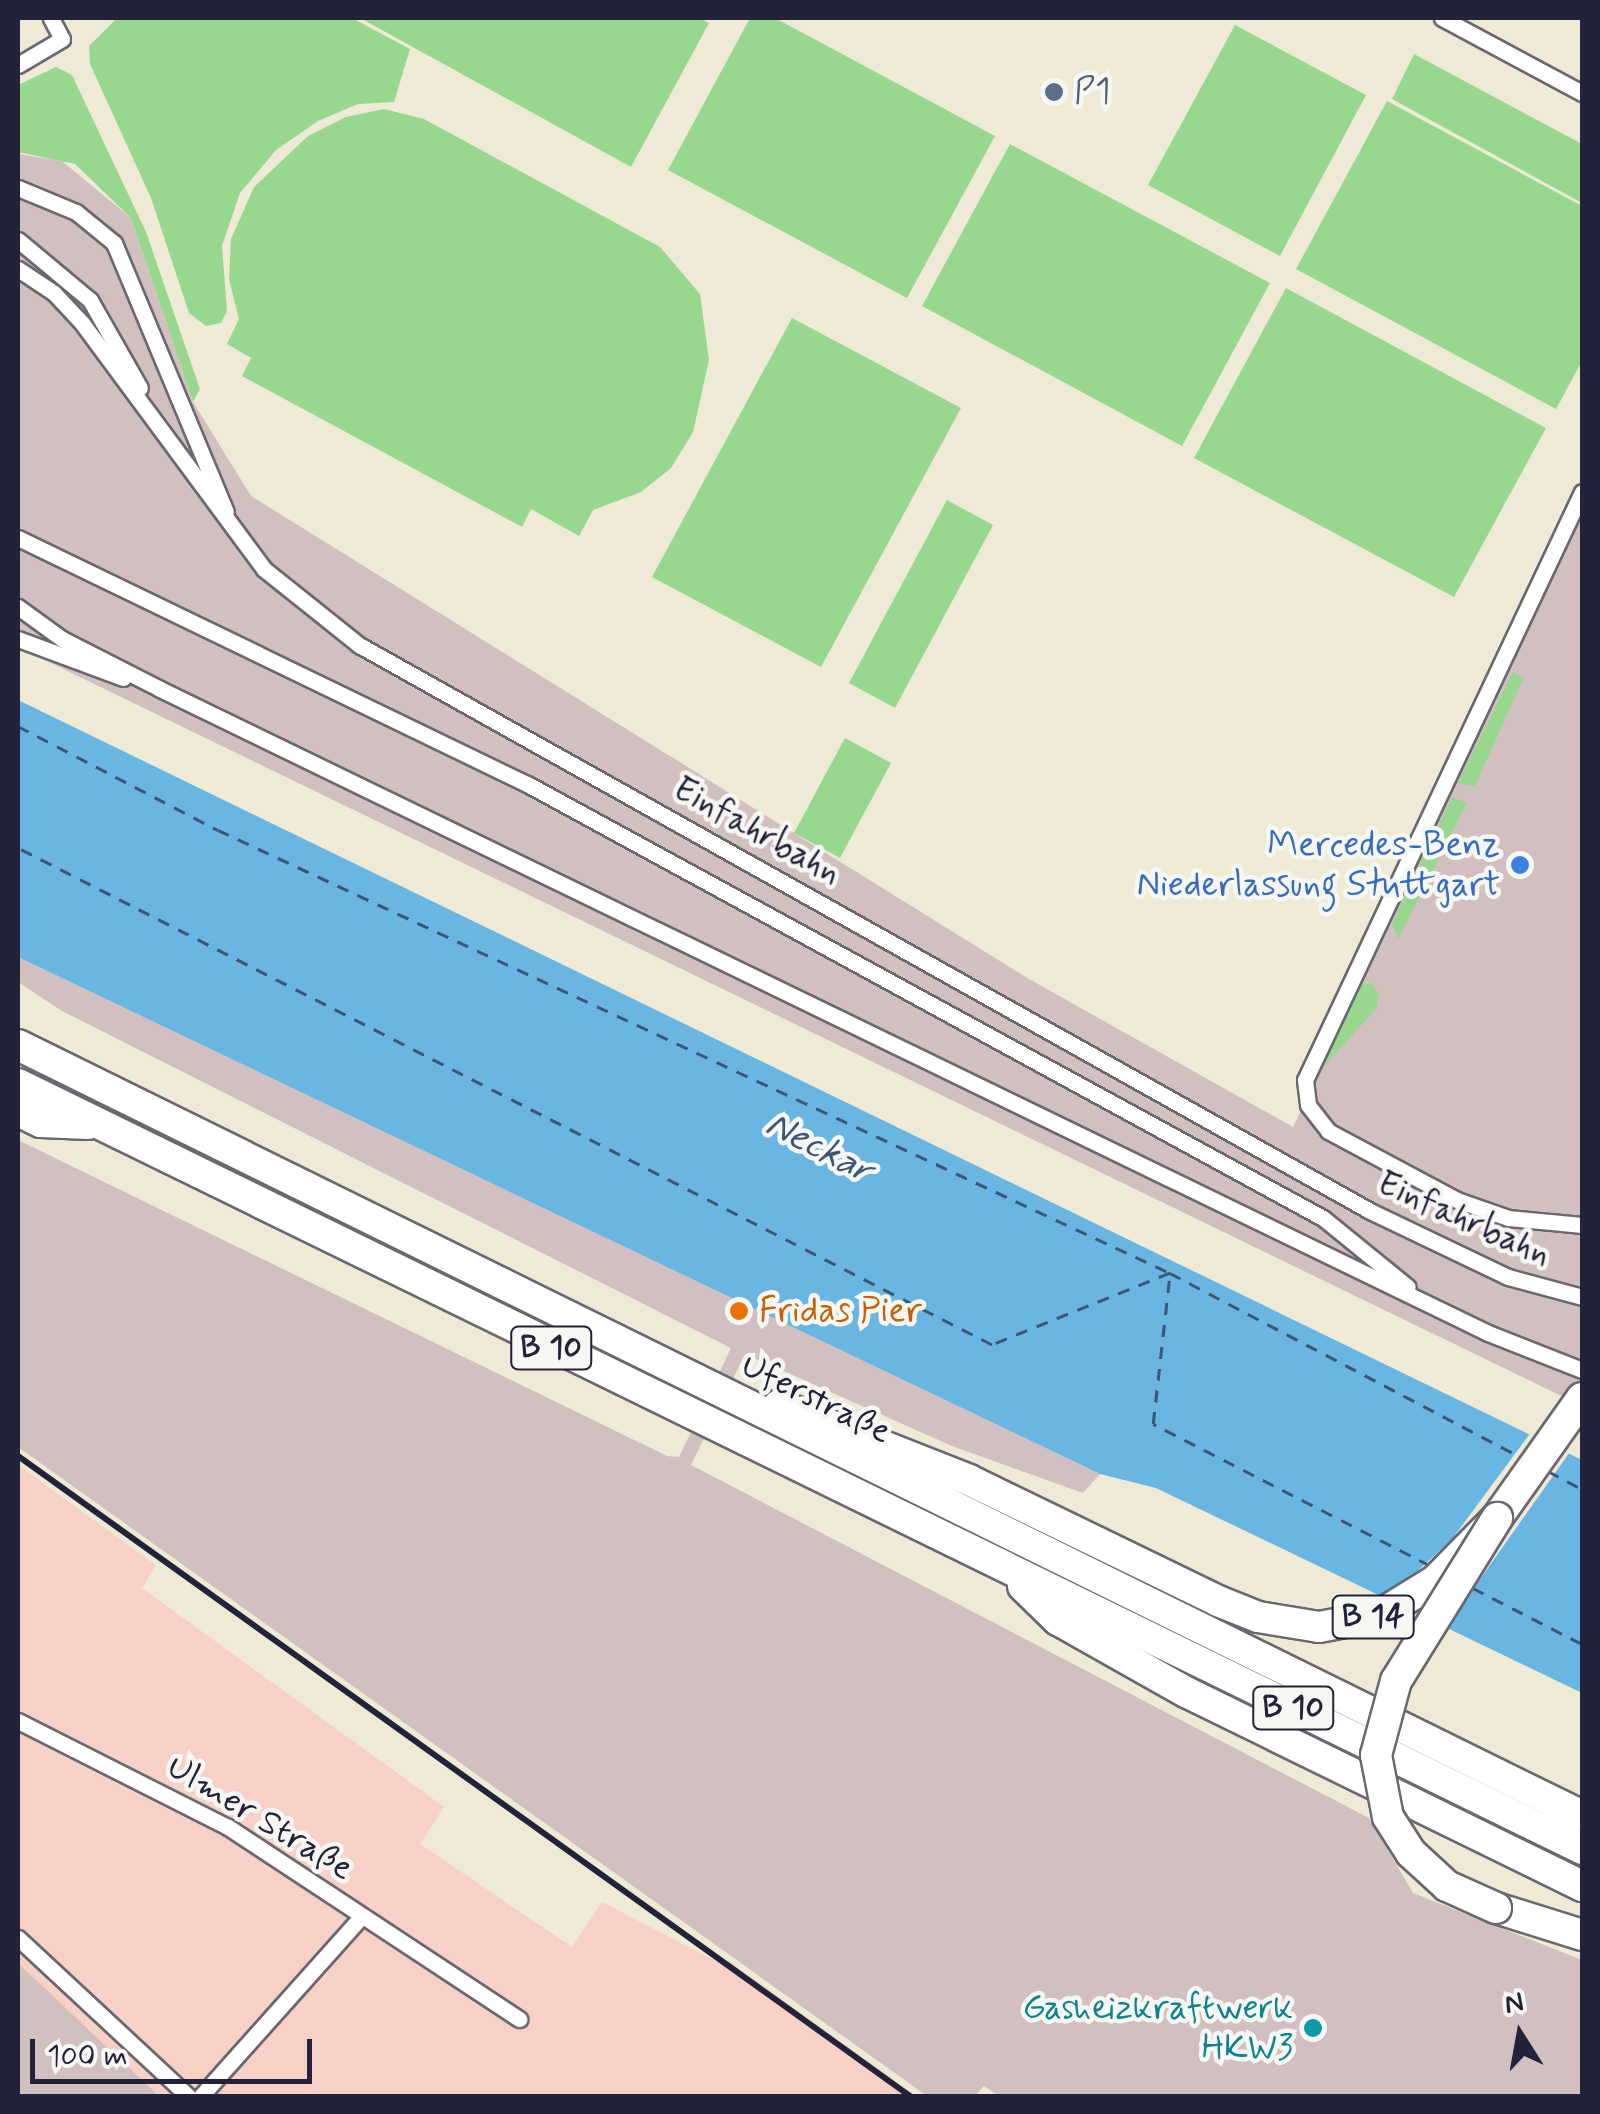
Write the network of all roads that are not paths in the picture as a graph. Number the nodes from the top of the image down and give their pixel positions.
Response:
1 (51, 18) edge
2 (1442, 18) edge
3 (18, 65) edge
4 (1582, 93) edge
5 (18, 188) edge
6 (18, 240) edge
7 (18, 269) edge
8 (155, 419) junction
9 (1582, 492) edge
10 (18, 538) edge
11 (237, 538) junction
12 (18, 607) edge
13 (18, 638) edge
14 (160, 689) junction
15 (18, 1021) edge
16 (18, 1044) edge
17 (58, 1065) junction
18 (18, 1084) edge
19 (18, 1111) edge
20 (100, 1125) junction
21 (1582, 1226) edge
22 (1582, 1296) edge
23 (1427, 1303) junction
24 (1582, 1370) edge
25 (686, 1375) junction
26 (1582, 1398) edge
27 (1497, 1518) junction
28 (1004, 1566) junction
29 (18, 1720) edge
30 (1582, 1816) edge
31 (1582, 1849) edge
32 (1582, 1886) edge
33 (362, 1916) junction
34 (1582, 1935) edge
35 (18, 1938) edge
36 (520, 2020) dead end
37 (188, 2096) edge
38 (201, 2096) edge

1 - 3 street
2 - 4 street
5 - 11 street
6 - 8 street
7 - 8 street, Einfahrbahn
8 - 11 street, Einfahrbahn
9 - 21 street
10 - 23 street, Einfahrbahn
11 - 22 street, Einfahrbahn
12 - 14 street, Einfahrbahn
13 - 14 street
14 - 23 street, Einfahrbahn
15 - 17 highway, B 10
16 - 17 highway, Uferstraße / B 10
17 - 25 highway, Uferstraße / B 10
18 - 20 highway, Uferstraße / B 10
19 - 20 highway, B 10
20 - 28 highway, Uferstraße / B 10
23 - 24 street, Einfahrbahn
25 - 27 highway, B 14, bridge
25 - 30 highway, Uferstraße / B 10
26 - 27 highway, B 14
27 - 34 highway, bridge
28 - 31 highway, Uferstraße / B 10
28 - 32 highway
29 - 33 street, Ulmer Straße
33 - 36 street
33 - 38 street, Ulmer Straße
35 - 37 street

